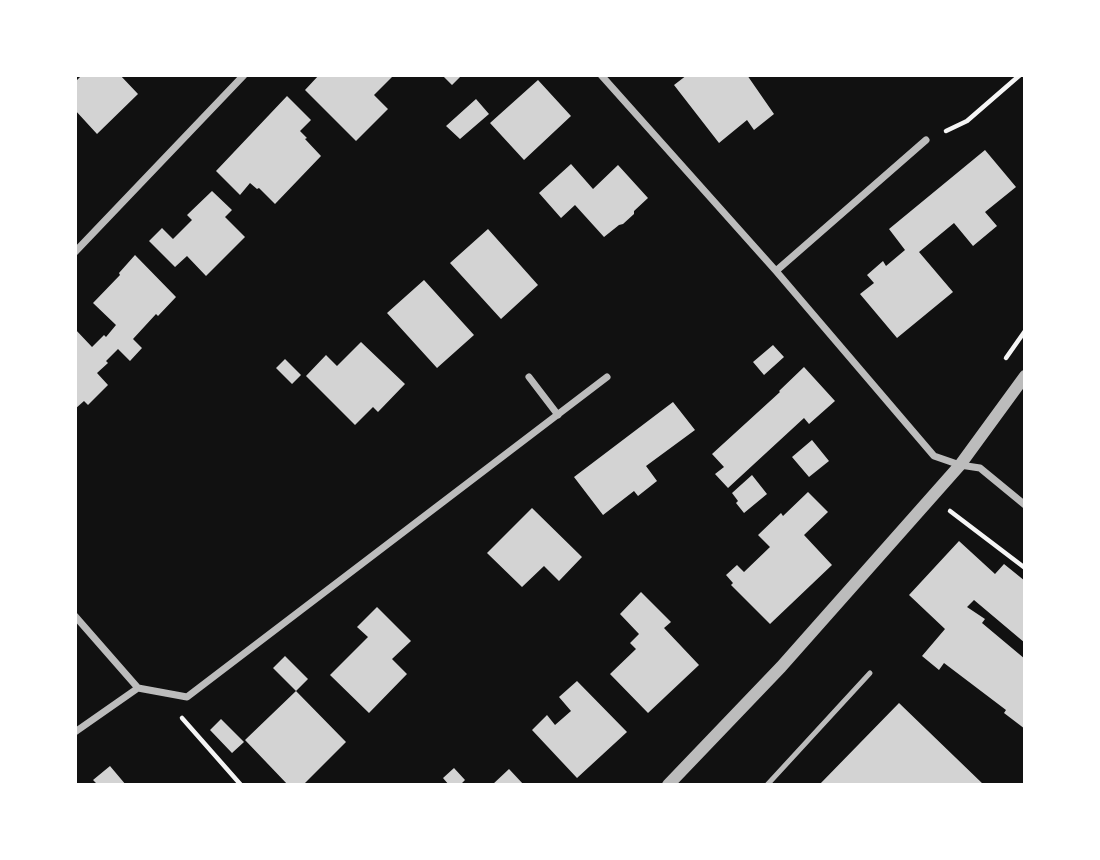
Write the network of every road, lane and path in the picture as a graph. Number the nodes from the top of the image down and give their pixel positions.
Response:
1 (244, 75) edge
2 (601, 75) edge
3 (1020, 75) edge
4 (926, 140) joint
5 (75, 252) edge
6 (776, 271) junction
7 (1025, 376) edge
8 (529, 377) dead end
9 (607, 377) dead end
10 (558, 415) junction
11 (960, 465) junction
12 (932, 496) junction
13 (1025, 505) edge
14 (1025, 568) edge
15 (75, 616) edge
16 (870, 673) dead end
17 (138, 688) junction
18 (158, 692) junction
19 (75, 732) edge
20 (241, 785) edge
21 (668, 785) edge
22 (766, 785) edge

1 - 5 street
2 - 6 street
3 - 4 path
4 - 6 street
6 - 11 street
7 - 11 street
8 - 10 street
9 - 10 street
10 - 18 street
11 - 12 street
11 - 13 street
12 - 14 path
12 - 21 street
15 - 17 street
16 - 22 lane
17 - 18 street
17 - 19 street
18 - 20 path

